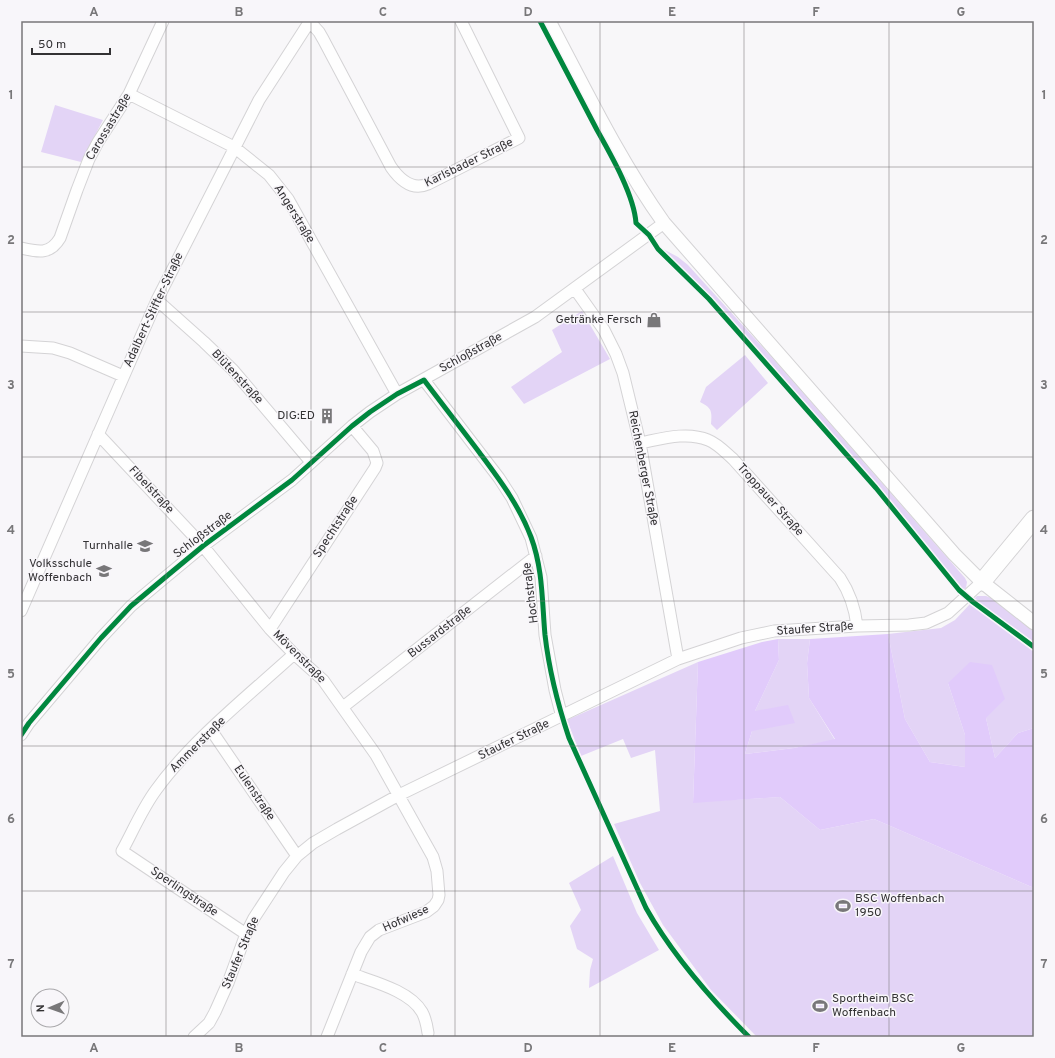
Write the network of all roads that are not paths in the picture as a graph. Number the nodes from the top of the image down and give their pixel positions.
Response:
1 (163, 21) edge
2 (461, 21) edge
3 (549, 21) edge
4 (310, 22) edge
5 (129, 94) junction
6 (234, 147) junction
7 (664, 223) junction
8 (21, 248) edge
9 (575, 288) junction
10 (157, 300) junction
11 (21, 346) edge
12 (123, 376) junction
13 (424, 380) junction
14 (397, 394) junction
15 (352, 426) junction
16 (98, 434) junction
17 (640, 443) junction
18 (311, 462) junction
19 (1034, 519) edge
20 (203, 546) junction
21 (536, 556) junction
22 (982, 582) junction
23 (21, 611) edge
24 (1034, 623) edge
25 (857, 626) junction
26 (270, 629) junction
27 (294, 654) junction
28 (678, 659) junction
29 (343, 707) junction
30 (562, 717) junction
31 (25, 720) edge
32 (211, 730) junction
33 (21, 735) edge
34 (399, 796) junction
35 (122, 851) joint
36 (297, 856) junction
37 (246, 934) junction
38 (352, 974) junction
39 (428, 1033) dead end
40 (194, 1037) edge
41 (327, 1037) edge

1 - 5 street, Carossastraße
2 - 4 street, Karlsbader Straße
3 - 7 street
4 - 6 street, Adalbert-Stifter-Straße
5 - 6 street, Angerstraße
5 - 8 street, Carossastraße
6 - 10 street, Adalbert-Stifter-Straße
6 - 14 street, Angerstraße
7 - 9 street, Schloßstraße
7 - 22 street
9 - 13 street, Schloßstraße
9 - 17 street, Reichenberger Straße
10 - 12 street, Adalbert-Stifter-Straße
10 - 18 street, Blütenstraße
11 - 12 street
12 - 16 street, Adalbert-Stifter-Straße
13 - 14 street, Schloßstraße
13 - 21 street, Hochstraße
14 - 15 street, Schloßstraße
15 - 18 street, Schloßstraße
15 - 26 street, Spechtstraße
16 - 20 street, Fibelstraße
16 - 23 street, Adalbert-Stifter-Straße
17 - 25 street, Troppauer Straße
17 - 28 street, Reichenberger Straße
18 - 20 street, Schloßstraße
19 - 22 main road
20 - 26 street, Mövenstraße
20 - 31 street, Schloßstraße
21 - 29 street, Bussardstraße
21 - 30 street, Hochstraße
22 - 24 street
22 - 25 street, Staufer Straße
25 - 28 street, Staufer Straße
26 - 27 street, Mövenstraße
27 - 29 street, Mövenstraße
27 - 32 street, Ammerstraße
28 - 30 street, Staufer Straße
29 - 34 street, Mövenstraße
30 - 34 street, Staufer Straße
31 - 33 street, Schloßstraße
32 - 35 street, Ammerstraße
32 - 36 street, Eulenstraße
34 - 36 street, Staufer Straße
34 - 38 street, Hofwiese
35 - 37 street, Sperlingstraße
36 - 37 street, Staufer Straße
37 - 40 street, Staufer Straße
38 - 39 street
38 - 41 street, Hofwiese

